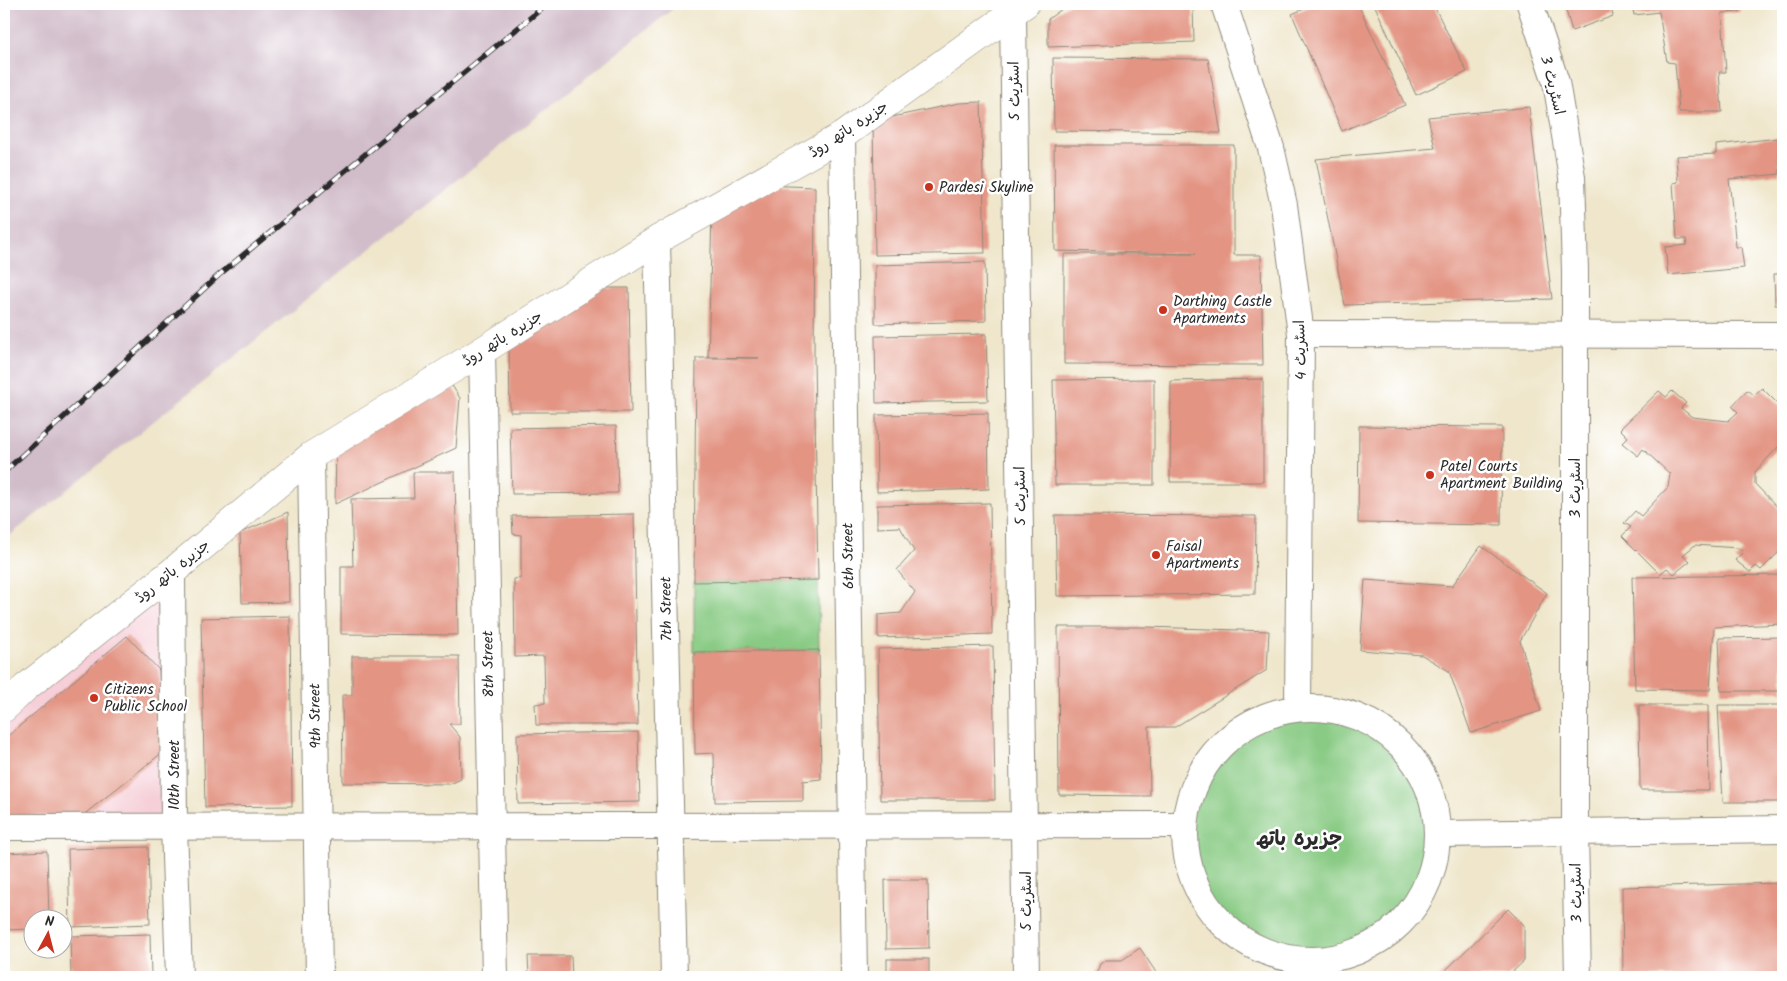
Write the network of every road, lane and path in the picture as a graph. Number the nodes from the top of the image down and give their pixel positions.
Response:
1 (1224, 4) edge
2 (1530, 4) edge
3 (1019, 9) edge
4 (842, 136) junction
5 (657, 240) junction
6 (1301, 334) junction
7 (1576, 334) junction
8 (1783, 335) edge
9 (482, 351) junction
10 (311, 456) junction
11 (172, 572) junction
12 (1298, 707) junction
13 (4, 708) edge
14 (851, 825) junction
15 (174, 826) junction
16 (316, 826) junction
17 (491, 826) junction
18 (671, 826) junction
19 (1025, 826) junction
20 (1183, 826) junction
21 (4, 827) edge
22 (1783, 829) edge
23 (1575, 832) junction
24 (1439, 834) junction
25 (1307, 969) edge
26 (179, 977) edge
27 (319, 977) edge
28 (495, 977) edge
29 (674, 977) edge
30 (854, 977) edge
31 (1026, 977) edge
32 (1578, 977) edge

1 - 6 street, اسٹریٹ 4
2 - 7 street, اسٹریٹ 3
3 - 4 street, جزیرہ باتھ روڈ
3 - 19 street, اسٹریٹ 5
4 - 5 street, جزیرہ باتھ روڈ
4 - 14 street, 6th Street
5 - 9 street, جزیرہ باتھ روڈ
5 - 18 street, 7th Street
6 - 7 street
6 - 12 street, اسٹریٹ 4
7 - 8 street
7 - 23 street, اسٹریٹ 3
9 - 10 street, جزیرہ باتھ روڈ
9 - 17 street, 8th Street
10 - 11 street, جزیرہ باتھ روڈ
10 - 16 street, 9th Street
11 - 13 street, جزیرہ باتھ روڈ
11 - 15 street, 10th Street
12 - 20 street
12 - 24 street
14 - 18 street
14 - 19 street
14 - 30 street, 6th Street
15 - 16 street
15 - 21 street
15 - 26 street, 10th Street
16 - 17 street
16 - 27 street, 9th Street
17 - 18 street
17 - 28 street, 8th Street
18 - 29 street, 7th Street
19 - 20 street
19 - 31 street, اسٹریٹ 5
20 - 25 street
22 - 23 street
23 - 24 street
23 - 32 street, اسٹریٹ 3
24 - 25 street

